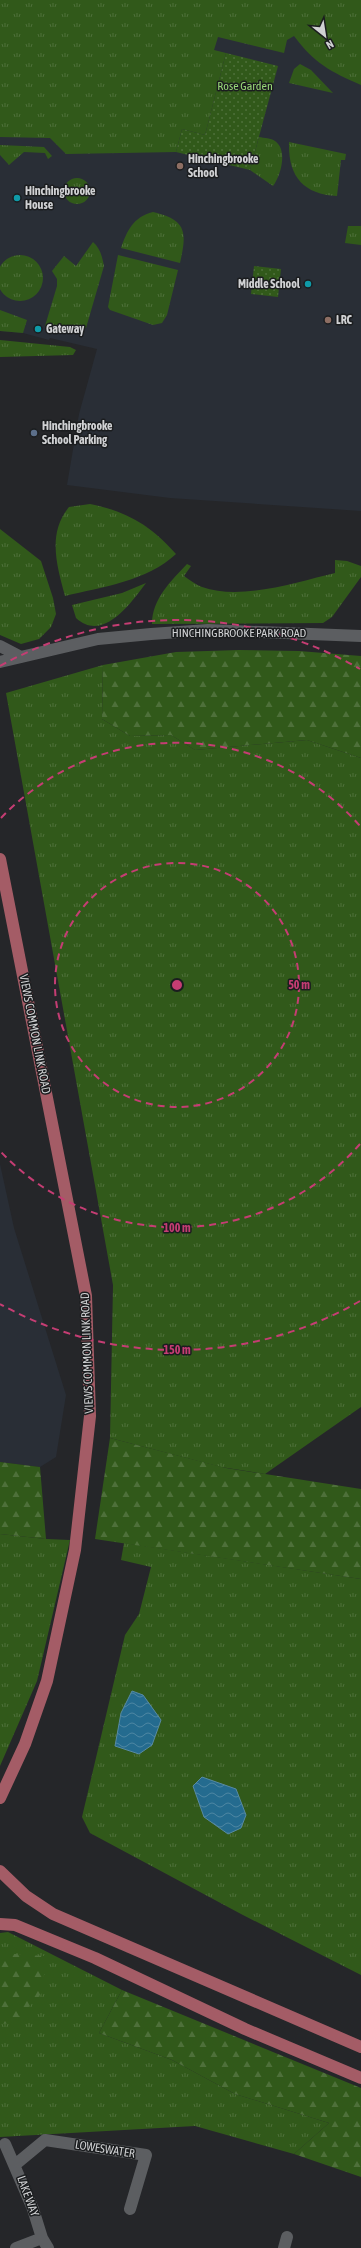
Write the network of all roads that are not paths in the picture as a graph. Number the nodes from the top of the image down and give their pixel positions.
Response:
1 (361, 636) edge
2 (0, 646) edge
3 (21, 657) junction
4 (0, 662) edge
5 (0, 858) edge
6 (0, 1799) edge
7 (0, 1871) edge
8 (0, 1924) edge
9 (361, 2047) edge
10 (361, 2078) edge
11 (5, 2144) dead end
12 (16, 2164) junction
13 (130, 2209) dead end
14 (45, 2243) edge
15 (16, 2248) edge

1 - 3 street, HINCHINGBROOKE PARK ROAD
2 - 3 street
3 - 4 street, HINCHINGBROOKE PARK ROAD
5 - 6 main road, VIEWS COMMON LINK ROAD
7 - 9 main road
8 - 10 main road
11 - 12 street, LAKE WAY
12 - 13 street, LOWESWATER
12 - 14 street, LAKE WAY
14 - 15 street

